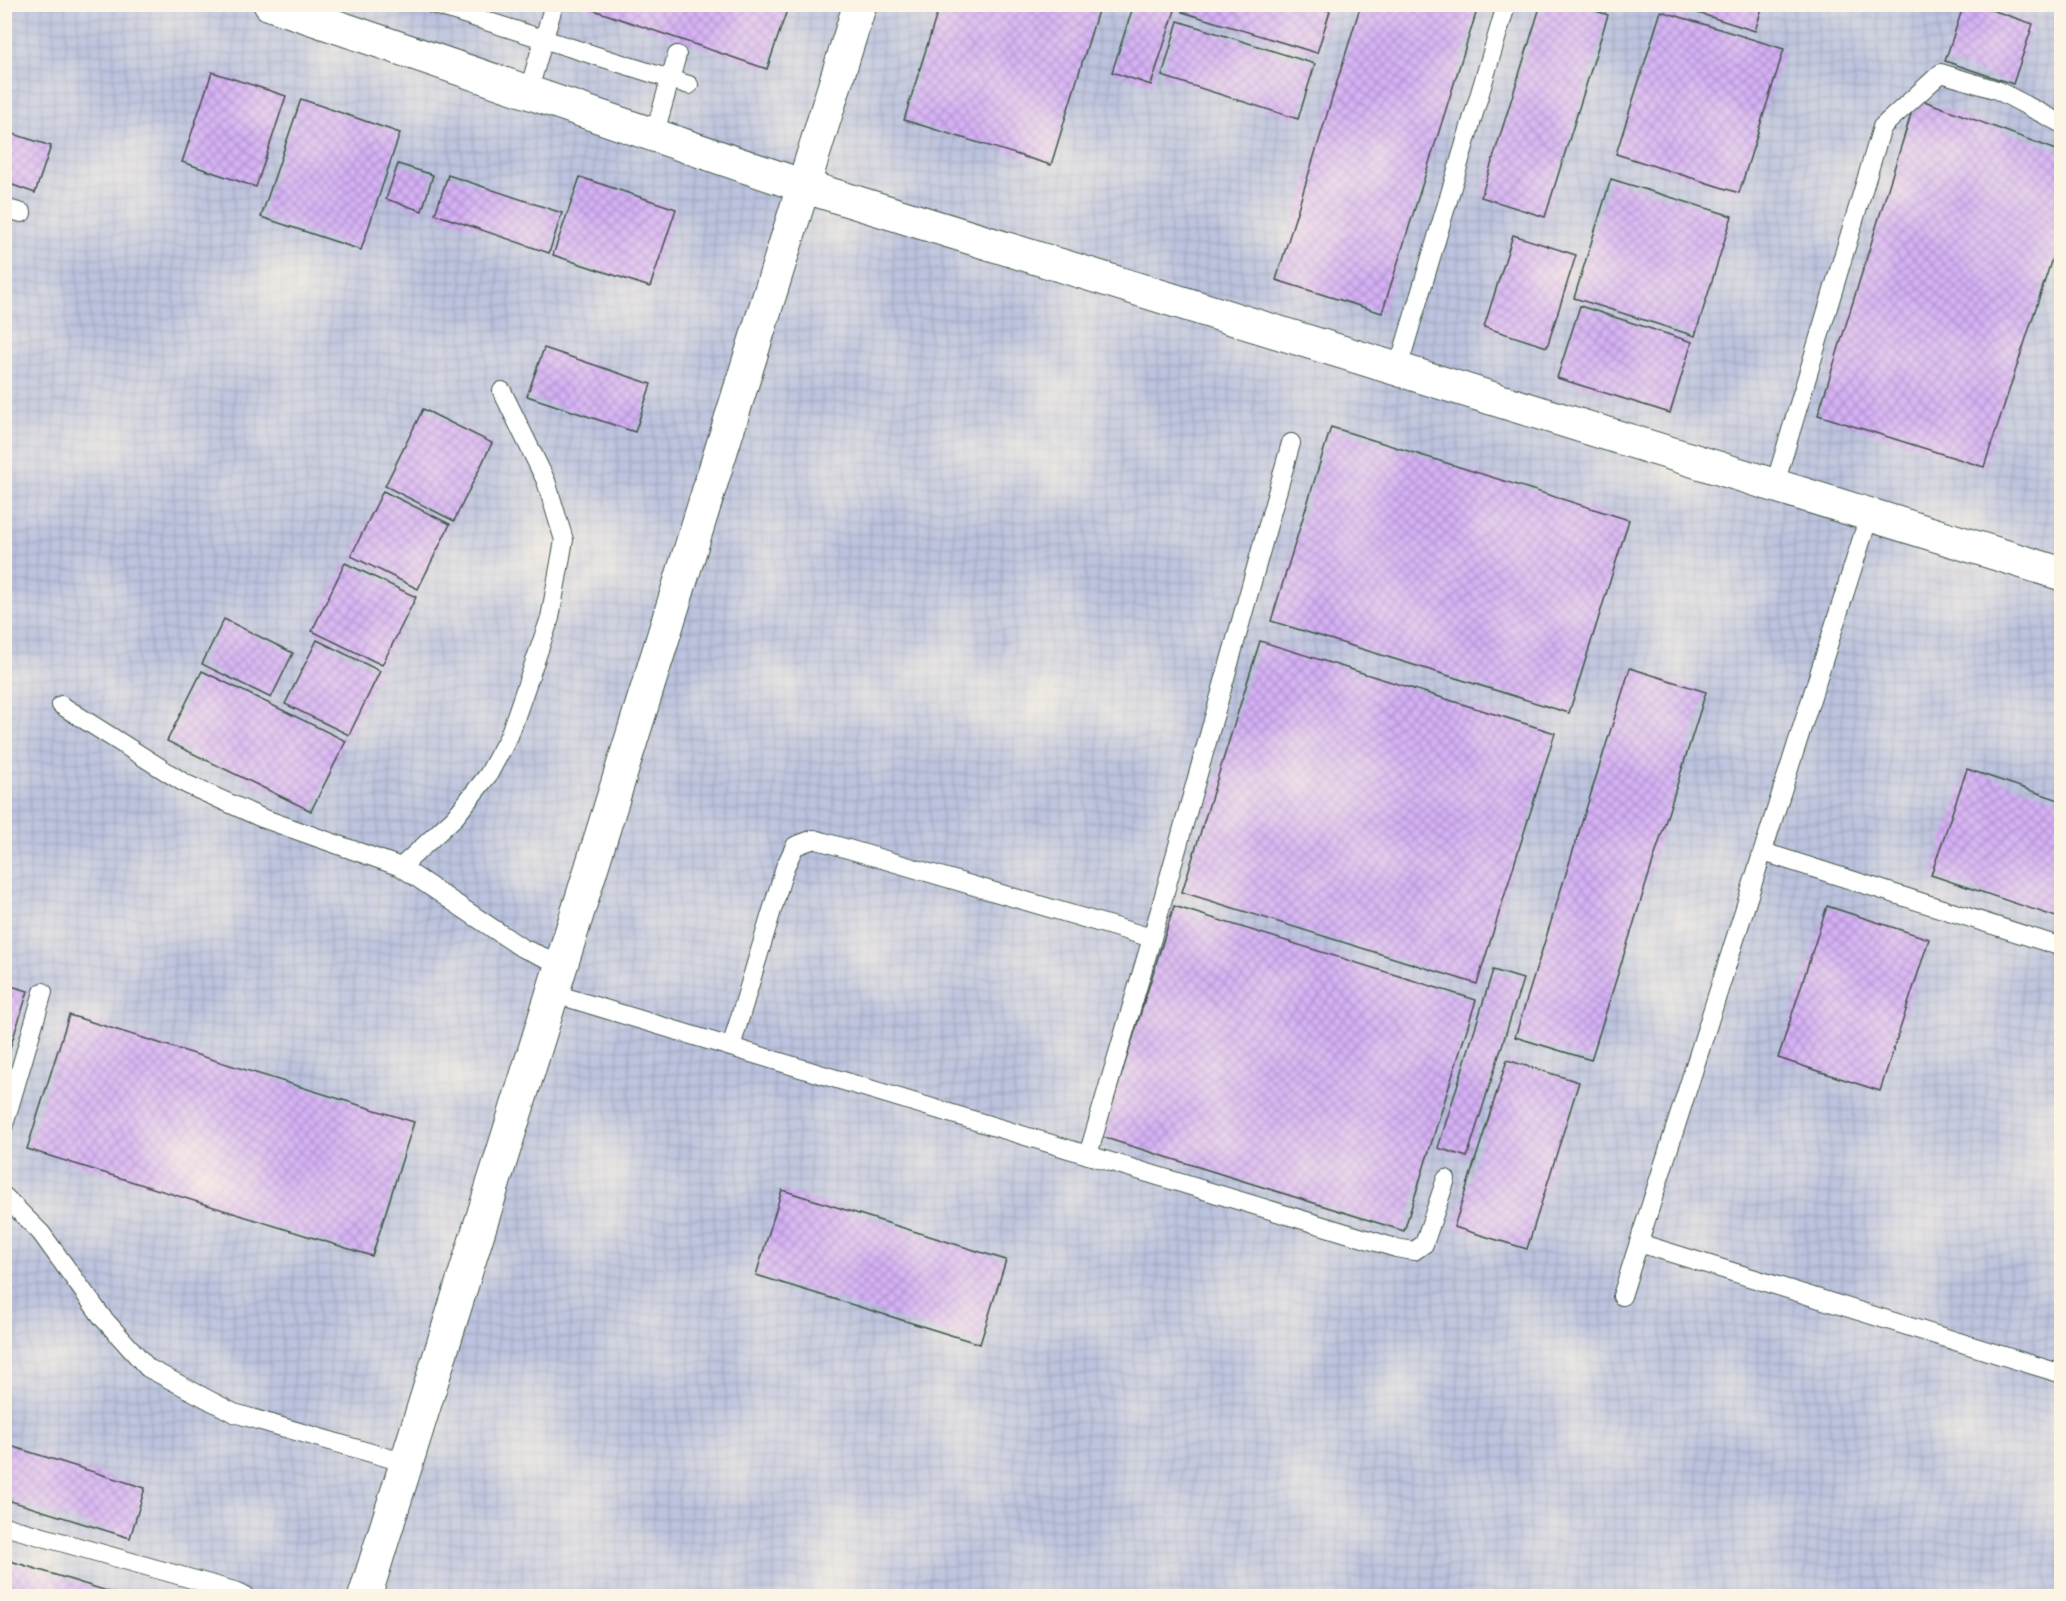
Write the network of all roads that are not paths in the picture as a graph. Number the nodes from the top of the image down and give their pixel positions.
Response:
1 (270, 4) edge
2 (432, 4) edge
3 (554, 4) edge
4 (860, 4) edge
5 (1505, 9) dead end
6 (306, 10) edge
7 (545, 39) junction
8 (677, 55) dead end
9 (669, 79) junction
10 (689, 85) dead end
11 (528, 93) junction
12 (2061, 124) edge
13 (654, 136) junction
14 (803, 186) junction
15 (4, 208) edge
16 (22, 213) dead end
17 (1398, 368) junction
18 (501, 391) dead end
19 (1291, 443) dead end
20 (1775, 484) junction
21 (1870, 513) junction
22 (2061, 574) edge
23 (61, 705) dead end
24 (1763, 852) junction
25 (401, 867) junction
26 (1152, 938) junction
27 (2061, 947) edge
28 (557, 979) junction
29 (44, 992) dead end
30 (731, 1047) junction
31 (4, 1125) edge
32 (1088, 1155) junction
33 (1446, 1179) dead end
34 (4, 1197) edge
35 (1639, 1243) junction
36 (1622, 1296) dead end
37 (2061, 1374) edge
38 (406, 1463) junction
39 (4, 1526) edge
40 (246, 1596) edge
41 (365, 1596) edge

1 - 6 street
2 - 7 lane
3 - 7 lane
4 - 14 street
5 - 17 lane
6 - 11 street
7 - 9 lane
7 - 11 lane
8 - 9 lane
9 - 10 lane
9 - 13 lane
11 - 13 street
12 - 20 lane
13 - 14 street
14 - 17 street
14 - 28 street
15 - 16 lane
17 - 20 street
18 - 25 lane
19 - 26 lane
20 - 21 street
21 - 22 street
21 - 24 lane
23 - 25 lane
24 - 27 lane
24 - 35 lane
25 - 28 lane
26 - 30 lane
26 - 32 lane
28 - 30 lane
28 - 38 street
29 - 31 lane
30 - 32 lane
32 - 33 lane
34 - 38 lane
35 - 36 lane
35 - 37 lane
38 - 41 street
39 - 40 lane

